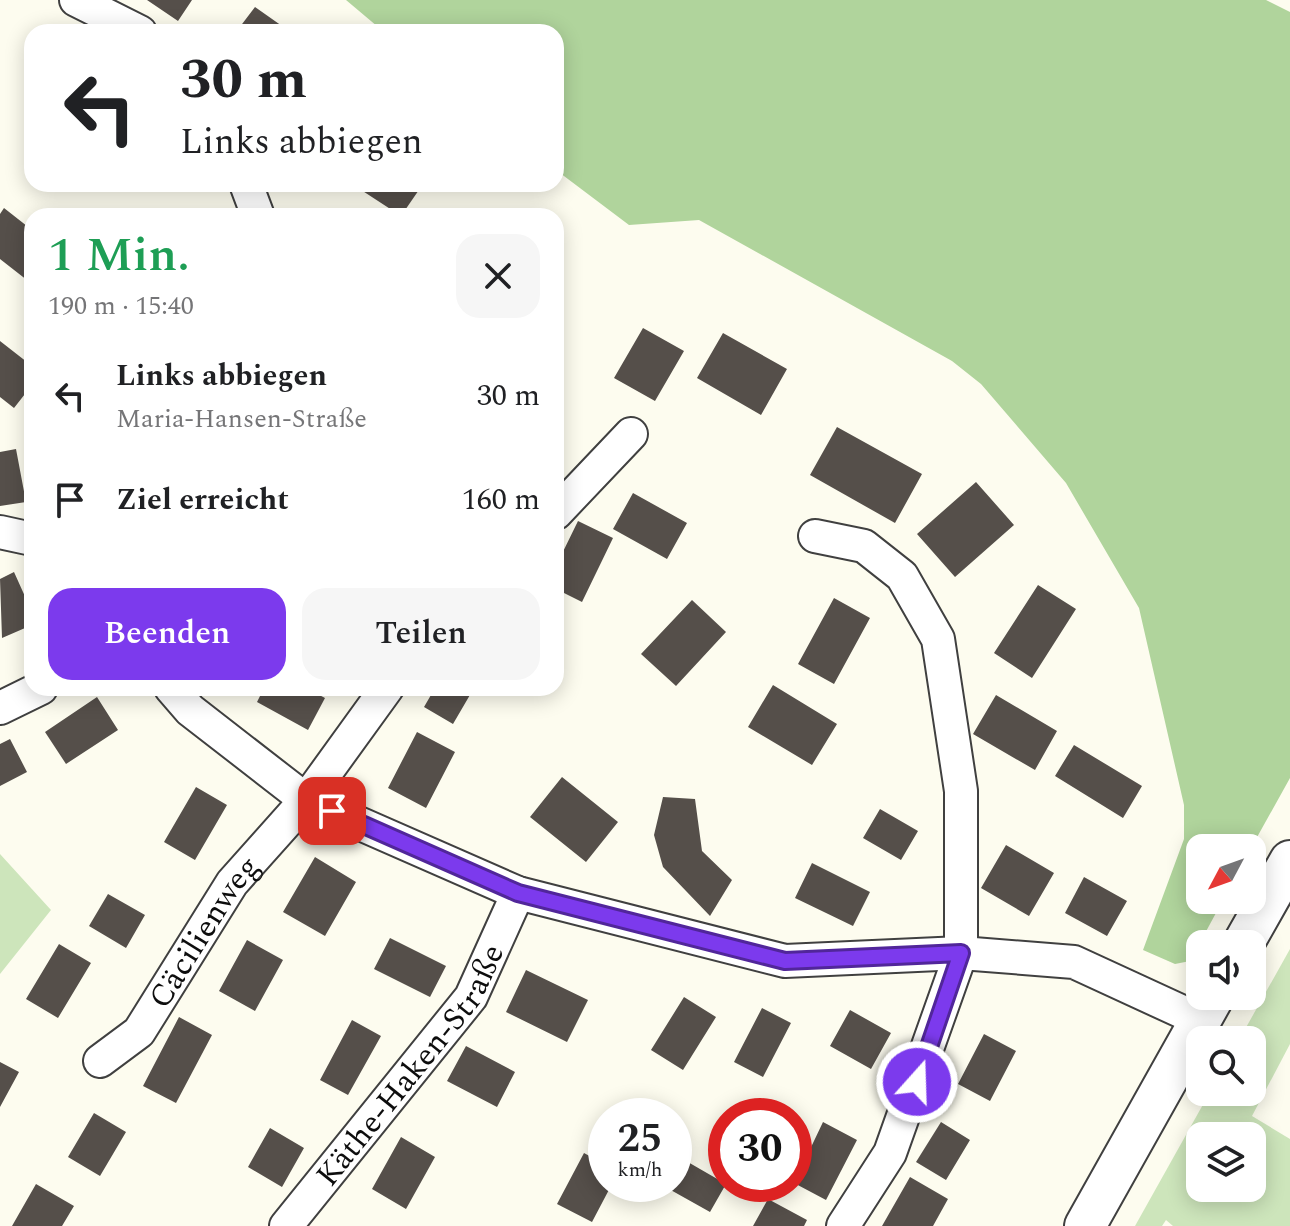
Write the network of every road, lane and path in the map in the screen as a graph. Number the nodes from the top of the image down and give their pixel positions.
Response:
1 (76, 0) edge
2 (124, 24) edge
3 (631, 434) dead end
4 (564, 505) edge
5 (0, 532) edge
6 (815, 536) dead end
7 (24, 537) edge
8 (25, 696) edge
9 (178, 696) edge
10 (381, 696) edge
11 (0, 708) edge
12 (306, 800) junction
13 (1290, 861) edge
14 (518, 893) junction
15 (1251, 930) edge
16 (961, 953) junction
17 (1186, 1001) edge
18 (1206, 1010) edge
19 (100, 1061) dead end
20 (286, 1226) edge
21 (843, 1226) edge
22 (1085, 1226) edge

1 - 2 street
3 - 4 street
5 - 7 street
6 - 16 street
8 - 11 street
9 - 12 street
10 - 12 street, Cäcilienweg
12 - 14 street
12 - 19 street, Cäcilienweg
13 - 15 street
14 - 16 street
14 - 20 street, Käthe-Haken-Straße
16 - 17 street
16 - 21 street
18 - 22 street

